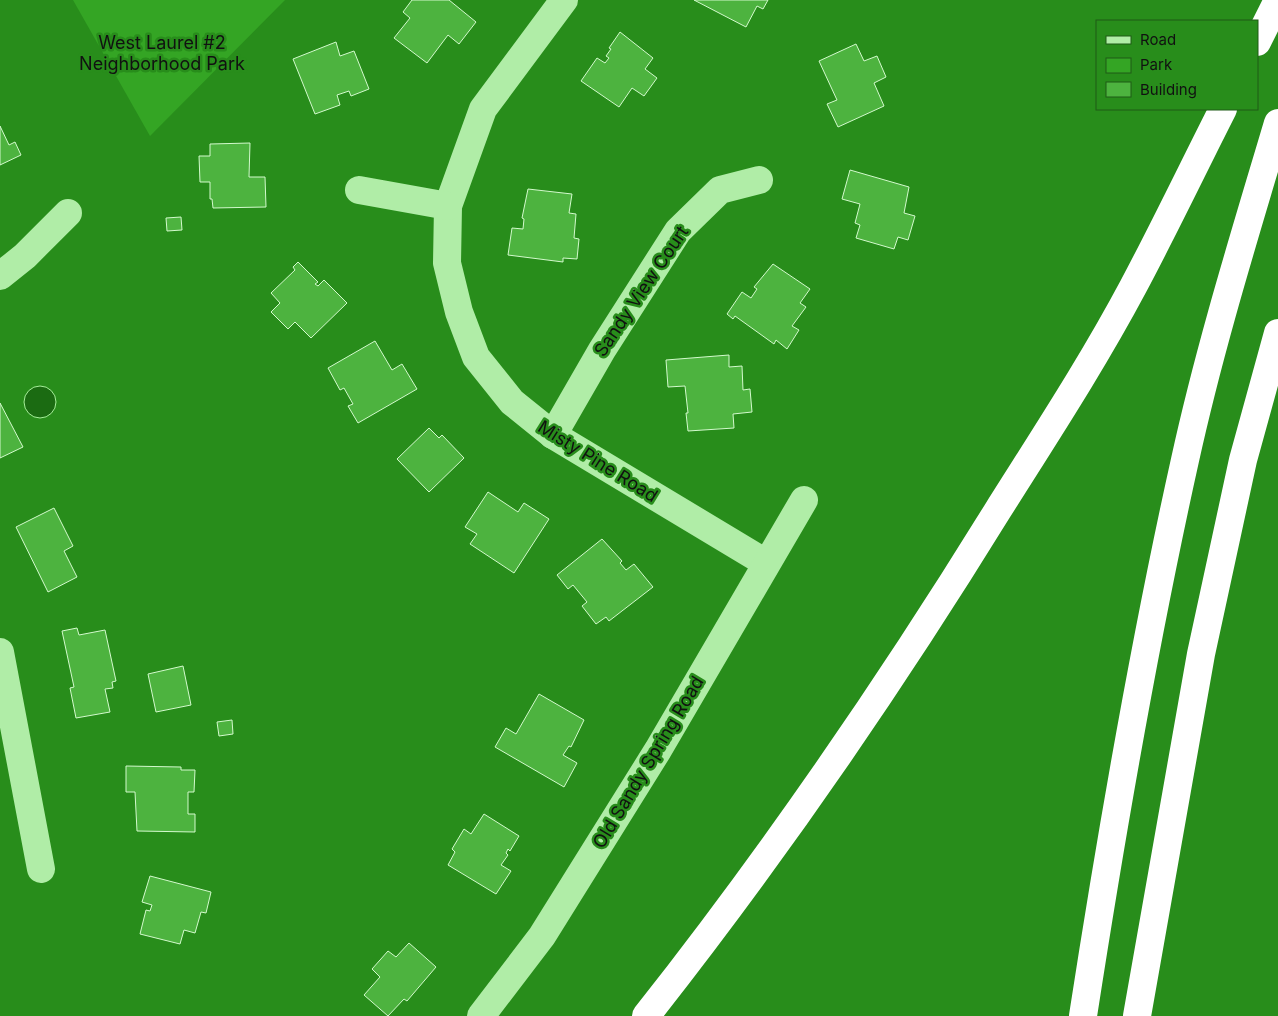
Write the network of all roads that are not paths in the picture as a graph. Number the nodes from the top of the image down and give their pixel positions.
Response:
1 (564, 0) edge
2 (1278, 0) edge
3 (1258, 40) edge
4 (1222, 110) edge
5 (1278, 123) edge
6 (759, 180) dead end
7 (359, 190) dead end
8 (448, 206) junction
9 (68, 213) dead end
10 (0, 276) edge
11 (1278, 333) edge
12 (553, 435) junction
13 (804, 500) dead end
14 (766, 563) junction
15 (0, 652) edge
16 (41, 870) dead end
17 (481, 1016) edge
18 (646, 1016) edge
19 (1084, 1016) edge
20 (1136, 1016) edge

1 - 8 street, Misty Pine Road
2 - 3 highway
4 - 18 highway
5 - 19 highway
6 - 12 street, Sandy View Court
7 - 8 street
8 - 12 street, Misty Pine Road
9 - 10 street
11 - 20 highway
12 - 14 street, Misty Pine Road
13 - 14 street, Old Sandy Spring Road
14 - 17 street, Old Sandy Spring Road
15 - 16 street

